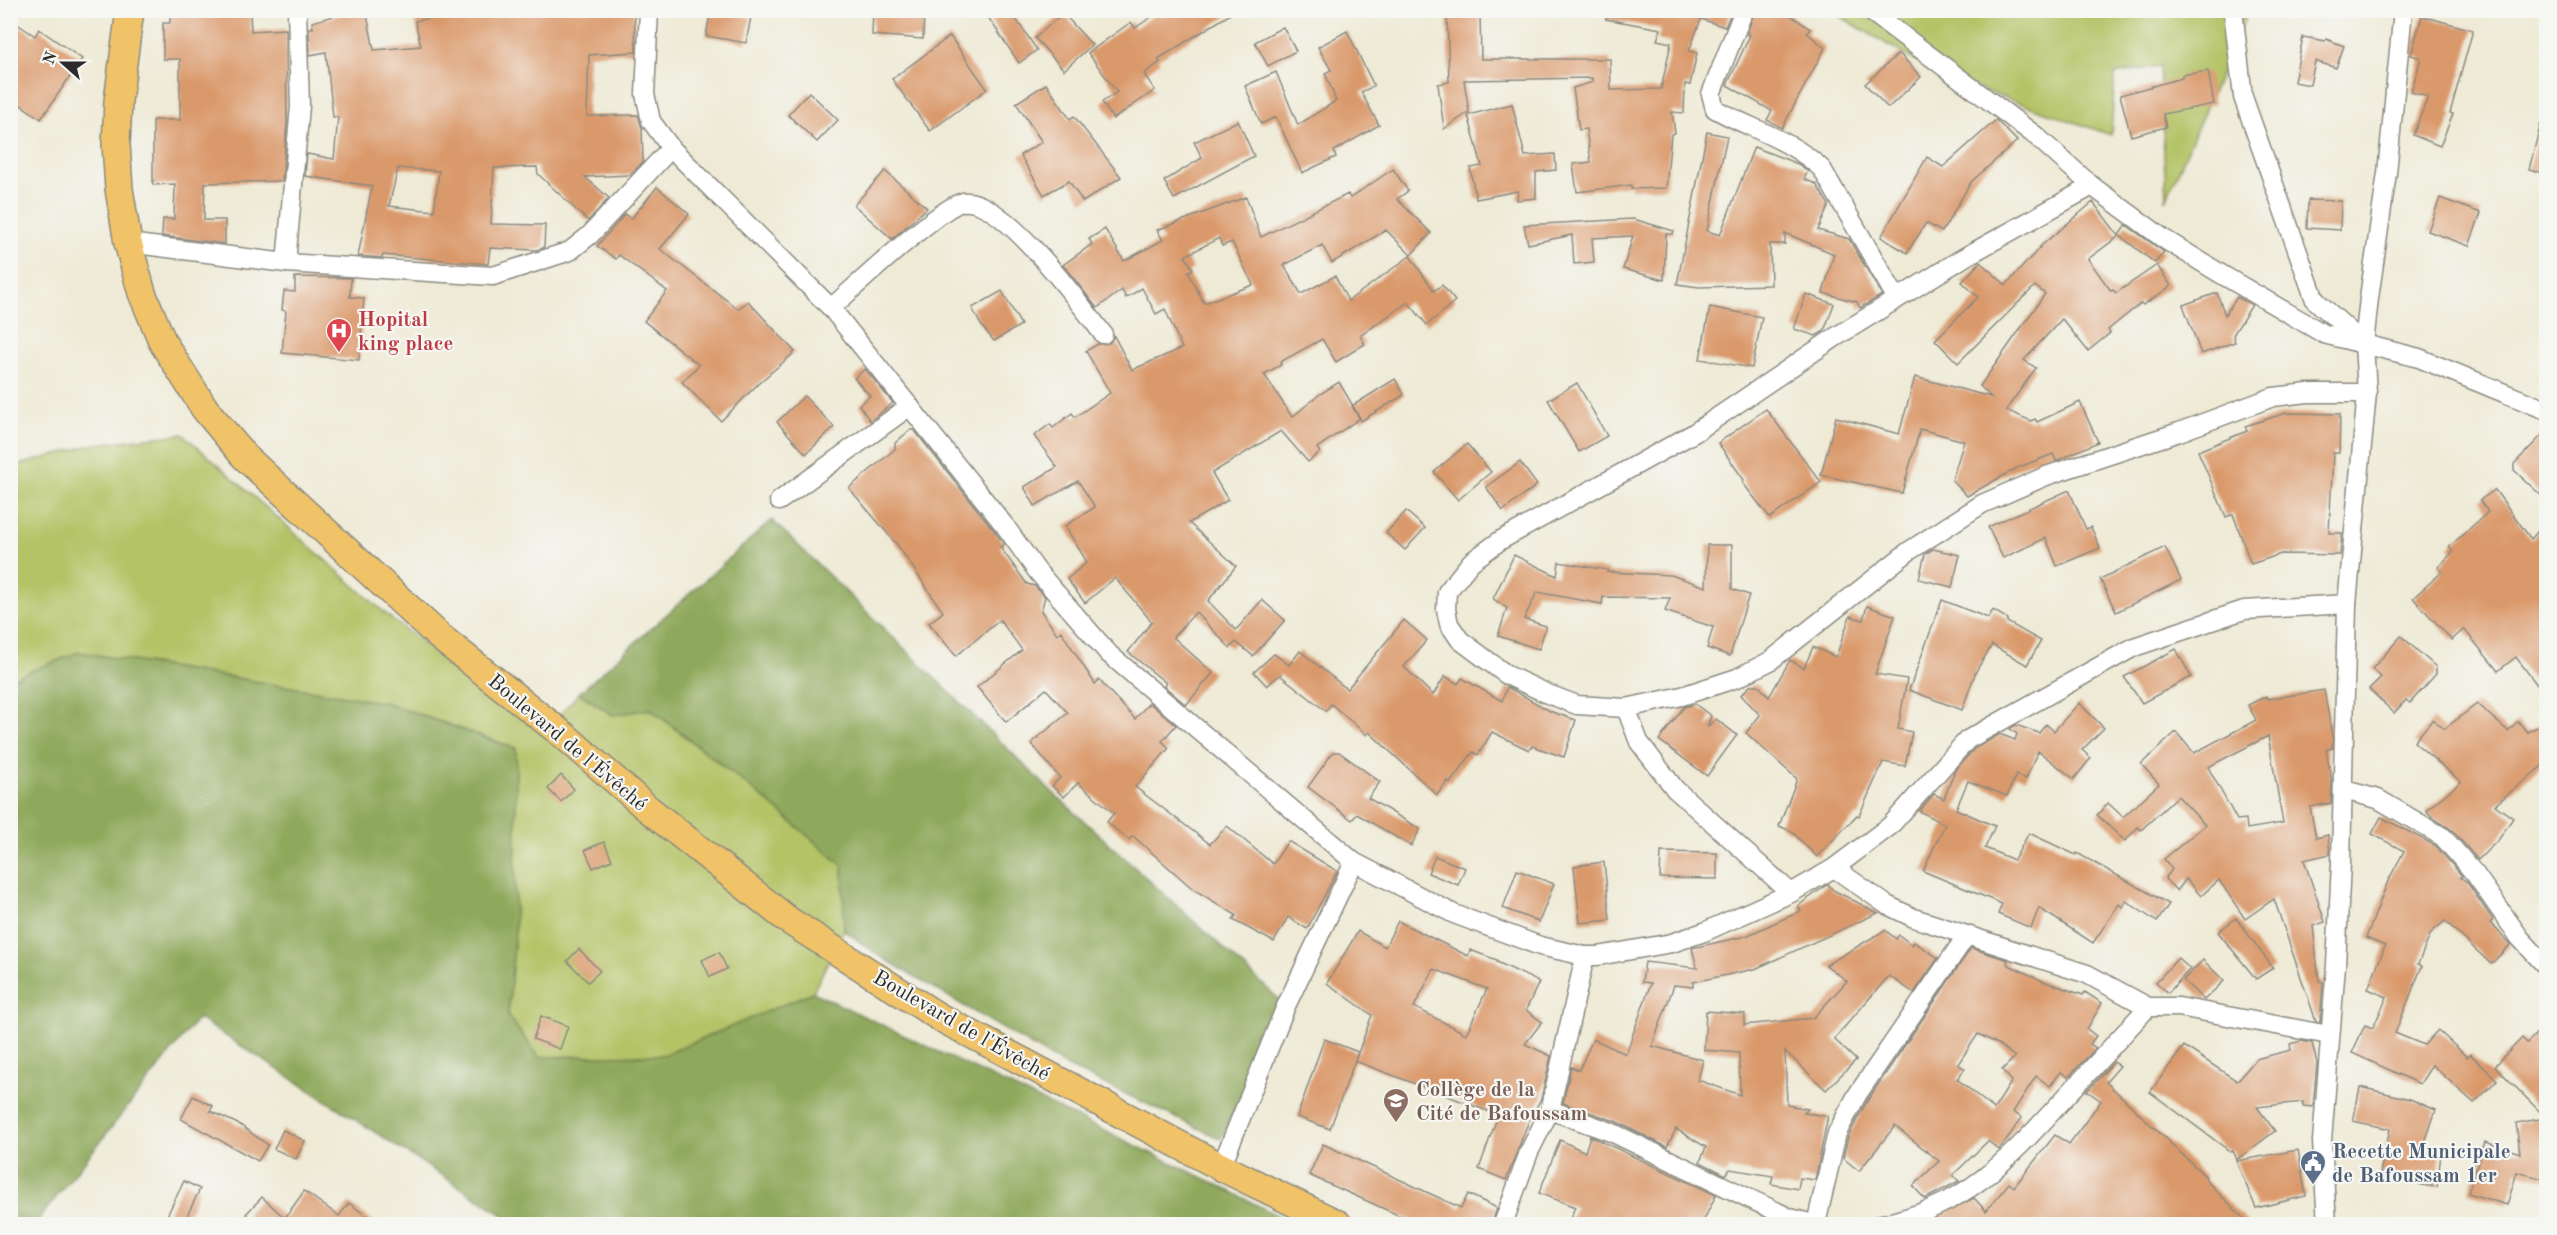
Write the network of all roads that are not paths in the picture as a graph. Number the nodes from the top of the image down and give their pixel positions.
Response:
1 (130, 10) edge
2 (297, 10) edge
3 (649, 10) edge
4 (1744, 10) edge
5 (1869, 10) edge
6 (2233, 10) edge
7 (2403, 10) edge
8 (671, 148) junction
9 (2092, 186) junction
10 (128, 243) junction
11 (286, 263) junction
12 (1897, 299) junction
13 (831, 308) junction
14 (1103, 334) dead end
15 (2364, 344) junction
16 (2367, 393) junction
17 (910, 405) junction
18 (2547, 410) edge
19 (779, 501) dead end
20 (2347, 604) junction
21 (1626, 708) junction
22 (2344, 790) junction
23 (1354, 862) junction
24 (1834, 868) junction
25 (1791, 893) junction
26 (1967, 935) junction
27 (1585, 956) junction
28 (2547, 966) edge
29 (2148, 1007) junction
30 (2329, 1035) junction
31 (1550, 1110) junction
32 (1221, 1167) junction
33 (1338, 1224) edge
34 (1503, 1224) edge
35 (1814, 1224) edge
36 (1882, 1224) edge
37 (2327, 1224) edge

1 - 10 main road, Boulevard de l'Évêché
2 - 11 street
3 - 8 street
4 - 12 street
5 - 9 street
6 - 15 street
7 - 15 street
8 - 11 street
8 - 13 street
9 - 12 street
9 - 15 street
10 - 11 street
10 - 32 main road, Boulevard de l'Évêché
12 - 21 street
13 - 14 street
13 - 17 street
15 - 16 street
15 - 18 street
16 - 20 street
16 - 21 street
17 - 19 street
17 - 23 street
20 - 22 street
20 - 24 street
21 - 25 street
22 - 28 street
22 - 30 street
23 - 27 street
23 - 32 street
24 - 25 street
24 - 26 street
25 - 27 street
26 - 29 street
26 - 35 street
27 - 31 street
29 - 30 street
29 - 36 street
30 - 37 street
31 - 34 street
31 - 35 street
32 - 33 main road, Boulevard de l'Évêché

